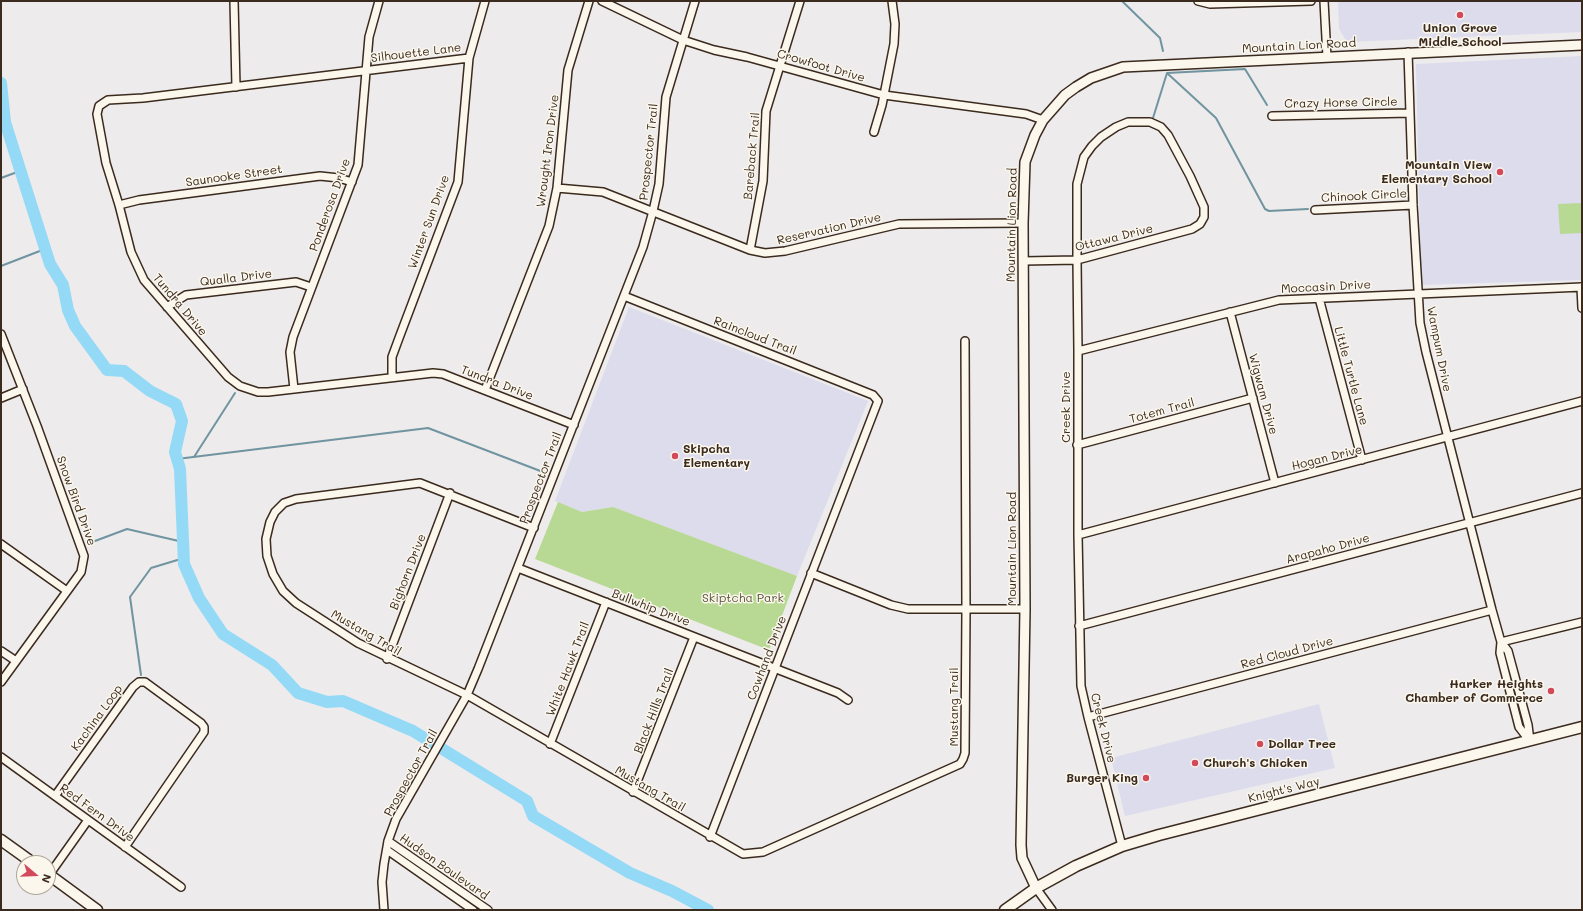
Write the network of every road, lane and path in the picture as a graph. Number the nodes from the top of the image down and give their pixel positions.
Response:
1 (234, 1) edge
2 (379, 1) edge
3 (485, 1) edge
4 (588, 1) edge
5 (602, 1) edge
6 (695, 1) edge
7 (800, 1) edge
8 (892, 1) edge
9 (1198, 1) edge
10 (1311, 1) edge
11 (1324, 1) edge
12 (1235, 2) edge
13 (683, 40) junction
14 (1582, 44) edge
15 (1408, 52) junction
16 (1327, 56) junction
17 (469, 58) junction
18 (779, 66) junction
19 (366, 70) junction
20 (236, 87) junction
21 (884, 95) junction
22 (1410, 113) junction
23 (1272, 116) dead end
24 (1043, 120) junction
25 (874, 132) dead end
26 (352, 182) junction
27 (557, 188) junction
28 (119, 205) junction
29 (1414, 205) junction
30 (1315, 210) dead end
31 (653, 212) junction
32 (1204, 218) joint
33 (1023, 223) junction
34 (750, 250) junction
35 (1077, 260) junction
36 (1023, 261) junction
37 (311, 287) junction
38 (1582, 287) edge
39 (1418, 294) junction
40 (624, 296) junction
41 (1319, 298) junction
42 (167, 307) junction
43 (1582, 308) edge
44 (1230, 312) junction
45 (1, 334) edge
46 (965, 341) dead end
47 (1078, 351) junction
48 (392, 377) junction
49 (23, 389) junction
50 (294, 389) junction
51 (484, 390) junction
52 (1, 398) edge
53 (876, 398) joint
54 (1252, 398) junction
55 (1582, 401) edge
56 (574, 425) junction
57 (1448, 438) junction
58 (1077, 445) junction
59 (1362, 460) junction
60 (1275, 483) junction
61 (450, 493) junction
62 (1582, 493) edge
63 (1471, 523) junction
64 (534, 528) junction
65 (1078, 535) junction
66 (1, 544) edge
67 (518, 568) junction
68 (811, 573) junction
69 (67, 591) junction
70 (606, 602) junction
71 (966, 609) junction
72 (1025, 609) junction
73 (1492, 610) junction
74 (1582, 622) edge
75 (1078, 626) junction
76 (694, 637) junction
77 (1501, 642) junction
78 (1, 651) edge
79 (387, 659) junction
80 (16, 661) junction
81 (776, 668) junction
82 (1, 682) edge
83 (466, 695) junction
84 (1520, 695) junction
85 (1511, 697) junction
86 (848, 700) dead end
87 (1088, 717) junction
88 (1582, 727) edge
89 (1530, 741) junction
90 (550, 744) junction
91 (1, 757) edge
92 (634, 792) junction
93 (55, 796) junction
94 (88, 820) junction
95 (710, 837) junction
96 (1, 840) edge
97 (388, 841) junction
98 (1122, 846) junction
99 (125, 847) junction
100 (387, 850) junction
101 (22, 855) edge
102 (56, 863) edge
103 (56, 880) edge
104 (181, 887) dead end
105 (1036, 888) junction
106 (97, 910) edge
107 (384, 910) edge
108 (473, 910) edge
109 (488, 910) edge
110 (1005, 910) edge
111 (1052, 910) edge

1 - 20 street
2 - 19 street, Ponderosa Drive
3 - 17 street, Winter Sun Drive
4 - 27 street, Wrought Iron Drive
5 - 13 street, Crowfoot Drive
6 - 13 street, Prospector Trail
7 - 18 street, Bareback Trail
8 - 21 street
9 - 12 street
10 - 12 street
11 - 16 street
13 - 18 street, Crowfoot Drive
13 - 31 street, Prospector Trail
14 - 15 street, Mountain Lion Road
15 - 16 street, Mountain Lion Road
15 - 22 street, Wampum Drive
16 - 24 street, Mountain Lion Road
17 - 19 street, Silhouette Lane
17 - 48 street, Winter Sun Drive
18 - 21 street, Crowfoot Drive
18 - 34 street, Bareback Trail
19 - 20 street, Tundra Drive
19 - 26 street, Ponderosa Drive
20 - 28 street, Tundra Drive
21 - 24 street, Crowfoot Drive
21 - 25 street
22 - 23 street, Crazy Horse Circle
22 - 29 street, Wampum Drive
24 - 33 street, Mountain Lion Road
26 - 28 street, Saunooke Street
26 - 37 street, Ponderosa Drive
27 - 31 street, Reservation Drive
27 - 51 street, Wrought Iron Drive
28 - 42 street, Tundra Drive
29 - 30 street, Chinook Circle
29 - 39 street, Wampum Drive
31 - 34 street, Reservation Drive
31 - 40 street, Prospector Trail
32 - 35 street, Ottawa Drive
32 - 35 street, Creek Drive
33 - 34 street, Reservation Drive
33 - 36 street, Mountain Lion Road
35 - 36 street, Ottawa Drive
35 - 47 street, Creek Drive
36 - 72 street, Mountain Lion Road
37 - 42 street, Qualla Drive
37 - 50 street, Ponderosa Drive
38 - 39 street, Moccasin Drive
38 - 43 street
39 - 41 street, Moccasin Drive
39 - 57 street, Wampum Drive
40 - 53 street, Raincloud Trail
40 - 56 street, Prospector Trail
41 - 44 street, Moccasin Drive
41 - 59 street, Little Turtle Lane
42 - 50 street, Tundra Drive
44 - 47 street, Moccasin Drive
44 - 54 street, Wigwam Drive
45 - 49 street, Snow Bird Drive
46 - 71 street, Mustang Trail
47 - 58 street, Creek Drive
48 - 50 street, Tundra Drive
48 - 51 street, Tundra Drive
49 - 52 street
49 - 69 street, Snow Bird Drive
51 - 56 street, Tundra Drive
53 - 68 street, Cowhand Drive
54 - 58 street, Totem Trail
54 - 60 street, Wigwam Drive
55 - 57 street, Hogan Drive
56 - 64 street, Prospector Trail
57 - 59 street, Hogan Drive
57 - 63 street, Wampum Drive
58 - 65 street, Creek Drive
59 - 60 street, Hogan Drive
60 - 65 street, Hogan Drive
61 - 64 street, Mustang Trail
61 - 79 street, Bighorn Drive
61 - 79 street, Mustang Trail
62 - 63 street, Arapaho Drive
63 - 73 street, Wampum Drive
63 - 75 street, Arapaho Drive
64 - 67 street, Prospector Trail
65 - 75 street, Creek Drive
66 - 69 street
67 - 70 street, Bullwhip Drive
67 - 83 street, Prospector Trail
68 - 71 street
68 - 81 street, Cowhand Drive
69 - 80 street, Snow Bird Drive
70 - 76 street, Bullwhip Drive
70 - 90 street, White Hawk Trail
71 - 72 street
71 - 95 street, Mustang Trail
72 - 105 street, Mountain Lion Road
73 - 77 street, Wampum Drive
73 - 87 street, Red Cloud Drive
74 - 77 street
75 - 87 street, Creek Drive
76 - 81 street, Bullwhip Drive
76 - 92 street, Black Hills Trail
77 - 84 street, Wampum Drive
77 - 85 street, Wampum Drive
78 - 80 street
79 - 83 street, Mustang Trail
80 - 82 street, Snow Bird Drive
81 - 86 street, Bullwhip Drive
81 - 95 street, Cowhand Drive
83 - 90 street, Mustang Trail
83 - 97 street, Prospector Trail
84 - 85 street
84 - 89 street, Wampum Drive
85 - 89 street, Wampum Drive
87 - 98 street, Creek Drive
88 - 89 main road, Knight's Way
89 - 98 main road, Knight's Way
90 - 92 street, Mustang Trail
91 - 93 street, Red Fern Drive
92 - 95 street, Mustang Trail
93 - 94 street, Red Fern Drive
93 - 99 street, Kachina Loop
94 - 99 street, Red Fern Drive
94 - 102 street
96 - 101 main road
97 - 100 street, Prospector Trail
97 - 109 street, Hudson Boulevard
98 - 105 main road, Knight's Way
99 - 104 street, Red Fern Drive
100 - 107 street, Prospector Trail
100 - 108 street, Hudson Boulevard
103 - 106 main road
105 - 110 main road, Knight's Way
105 - 111 street

